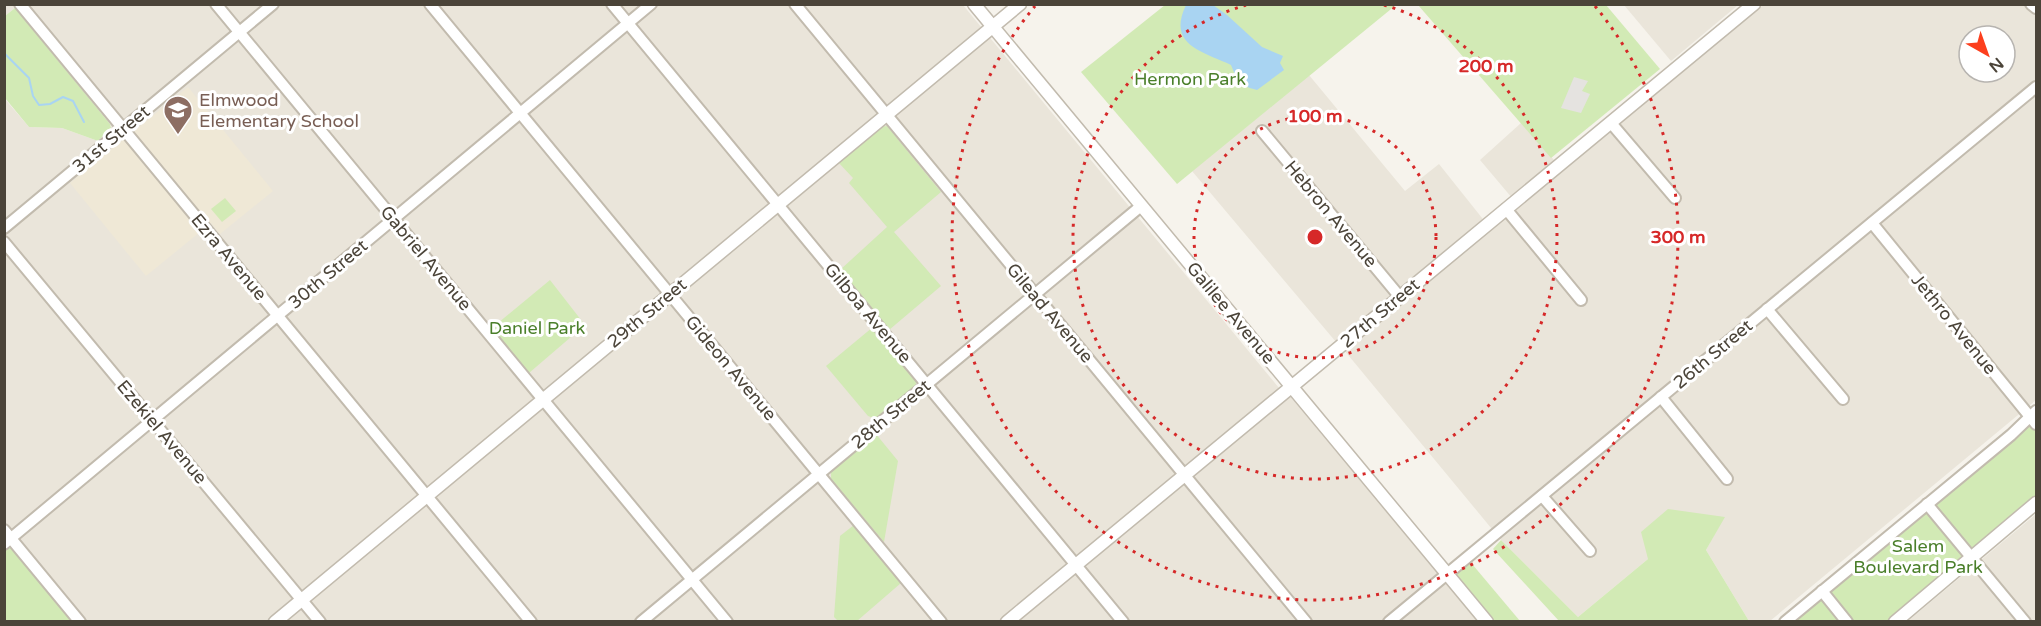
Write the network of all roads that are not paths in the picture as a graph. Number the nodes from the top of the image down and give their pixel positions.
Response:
1 (20, 4) edge
2 (216, 4) edge
3 (273, 4) edge
4 (430, 4) edge
5 (612, 4) edge
6 (651, 4) edge
7 (795, 4) edge
8 (974, 4) edge
9 (1020, 4) edge
10 (1754, 4) edge
11 (2031, 4) edge
12 (2037, 8) edge
13 (628, 24) junction
14 (993, 27) junction
15 (239, 33) junction
16 (2037, 87) edge
17 (520, 114) junction
18 (886, 115) junction
19 (1611, 123) junction
20 (123, 129) junction
21 (1262, 131) dead end
22 (1675, 198) dead end
23 (778, 205) junction
24 (1141, 206) junction
25 (1506, 209) junction
26 (394, 219) junction
27 (1872, 223) junction
28 (4, 228) edge
29 (4, 242) edge
30 (670, 294) junction
31 (1035, 294) junction
32 (1400, 297) junction
33 (1581, 300) dead end
34 (1767, 309) junction
35 (278, 316) junction
36 (926, 384) junction
37 (1292, 386) junction
38 (1661, 397) junction
39 (543, 399) junction
40 (1843, 399) dead end
41 (2034, 418) edge
42 (153, 420) junction
43 (819, 474) junction
44 (1184, 475) junction
45 (1727, 479) dead end
46 (427, 496) junction
47 (1542, 496) junction
48 (2037, 503) edge
49 (1927, 504) junction
50 (7, 537) edge
51 (1590, 551) dead end
52 (1972, 557) junction
53 (1076, 565) junction
54 (1447, 574) junction
55 (692, 579) junction
56 (1822, 591) junction
57 (302, 600) junction
58 (80, 621) edge
59 (275, 621) edge
60 (320, 621) edge
61 (531, 621) edge
62 (641, 621) edge
63 (727, 621) edge
64 (940, 621) edge
65 (1007, 621) edge
66 (1123, 621) edge
67 (1306, 621) edge
68 (1389, 621) edge
69 (1487, 621) edge
70 (1785, 621) edge
71 (1846, 621) edge
72 (1894, 621) edge
73 (2025, 621) edge

1 - 20 street, Ezra Avenue
2 - 15 street, Gabriel Avenue
3 - 15 street, 31st Street
4 - 17 street, Gideon Avenue
5 - 13 street, Gilboa Avenue
6 - 13 street, 30th Street
7 - 18 street, Gilead Avenue
8 - 14 street, Galilee Avenue
9 - 14 street, 29th Street
10 - 19 street, 27th Street
11 - 12 street
13 - 17 street, 30th Street
13 - 23 street, Gilboa Avenue
14 - 18 street, 29th Street
14 - 24 street, Galilee Avenue
15 - 20 street, 31st Street
15 - 26 street, Gabriel Avenue
16 - 27 street, 26th Street
17 - 26 street, 30th Street
17 - 30 street, Gideon Avenue
18 - 23 street, 29th Street
18 - 31 street, Gilead Avenue
19 - 22 street
19 - 25 street, 27th Street
20 - 28 street, 31st Street
20 - 35 street, Ezra Avenue
21 - 32 street, Hebron Avenue
23 - 30 street, 29th Street
23 - 36 street, Gilboa Avenue
24 - 31 street, 28th Street
24 - 37 street, Galilee Avenue
25 - 32 street, 27th Street
25 - 33 street
26 - 35 street, 30th Street
26 - 39 street, Gabriel Avenue
27 - 34 street, 26th Street
27 - 41 street, Jethro Avenue
29 - 42 street, Ezekiel Avenue
30 - 39 street, 29th Street
30 - 43 street, Gideon Avenue
31 - 36 street, 28th Street
31 - 44 street, Gilead Avenue
32 - 37 street, 27th Street
34 - 38 street, 26th Street
34 - 40 street
35 - 42 street, 30th Street
35 - 46 street, Ezra Avenue
36 - 43 street, 28th Street
36 - 53 street, Gilboa Avenue
37 - 44 street, 27th Street
37 - 54 street, Galilee Avenue
38 - 45 street
38 - 47 street, 26th Street
39 - 46 street, 29th Street
39 - 55 street, Gabriel Avenue
41 - 49 street
42 - 50 street, 30th Street
42 - 57 street, Ezekiel Avenue
43 - 55 street, 28th Street
43 - 64 street, Gideon Avenue
44 - 53 street, 27th Street
44 - 67 street, Gilead Avenue
46 - 57 street, 29th Street
46 - 61 street, Ezra Avenue
47 - 51 street
47 - 54 street, 26th Street
48 - 52 street
49 - 52 street
49 - 56 street
50 - 58 street
52 - 72 street
52 - 73 street
53 - 65 street, 27th Street
53 - 66 street, Gilboa Avenue
54 - 68 street, 26th Street
54 - 69 street, Galilee Avenue
55 - 62 street, 28th Street
55 - 63 street, Gabriel Avenue
56 - 70 street
56 - 71 street
57 - 59 street, 29th Street
57 - 60 street, Ezekiel Avenue

